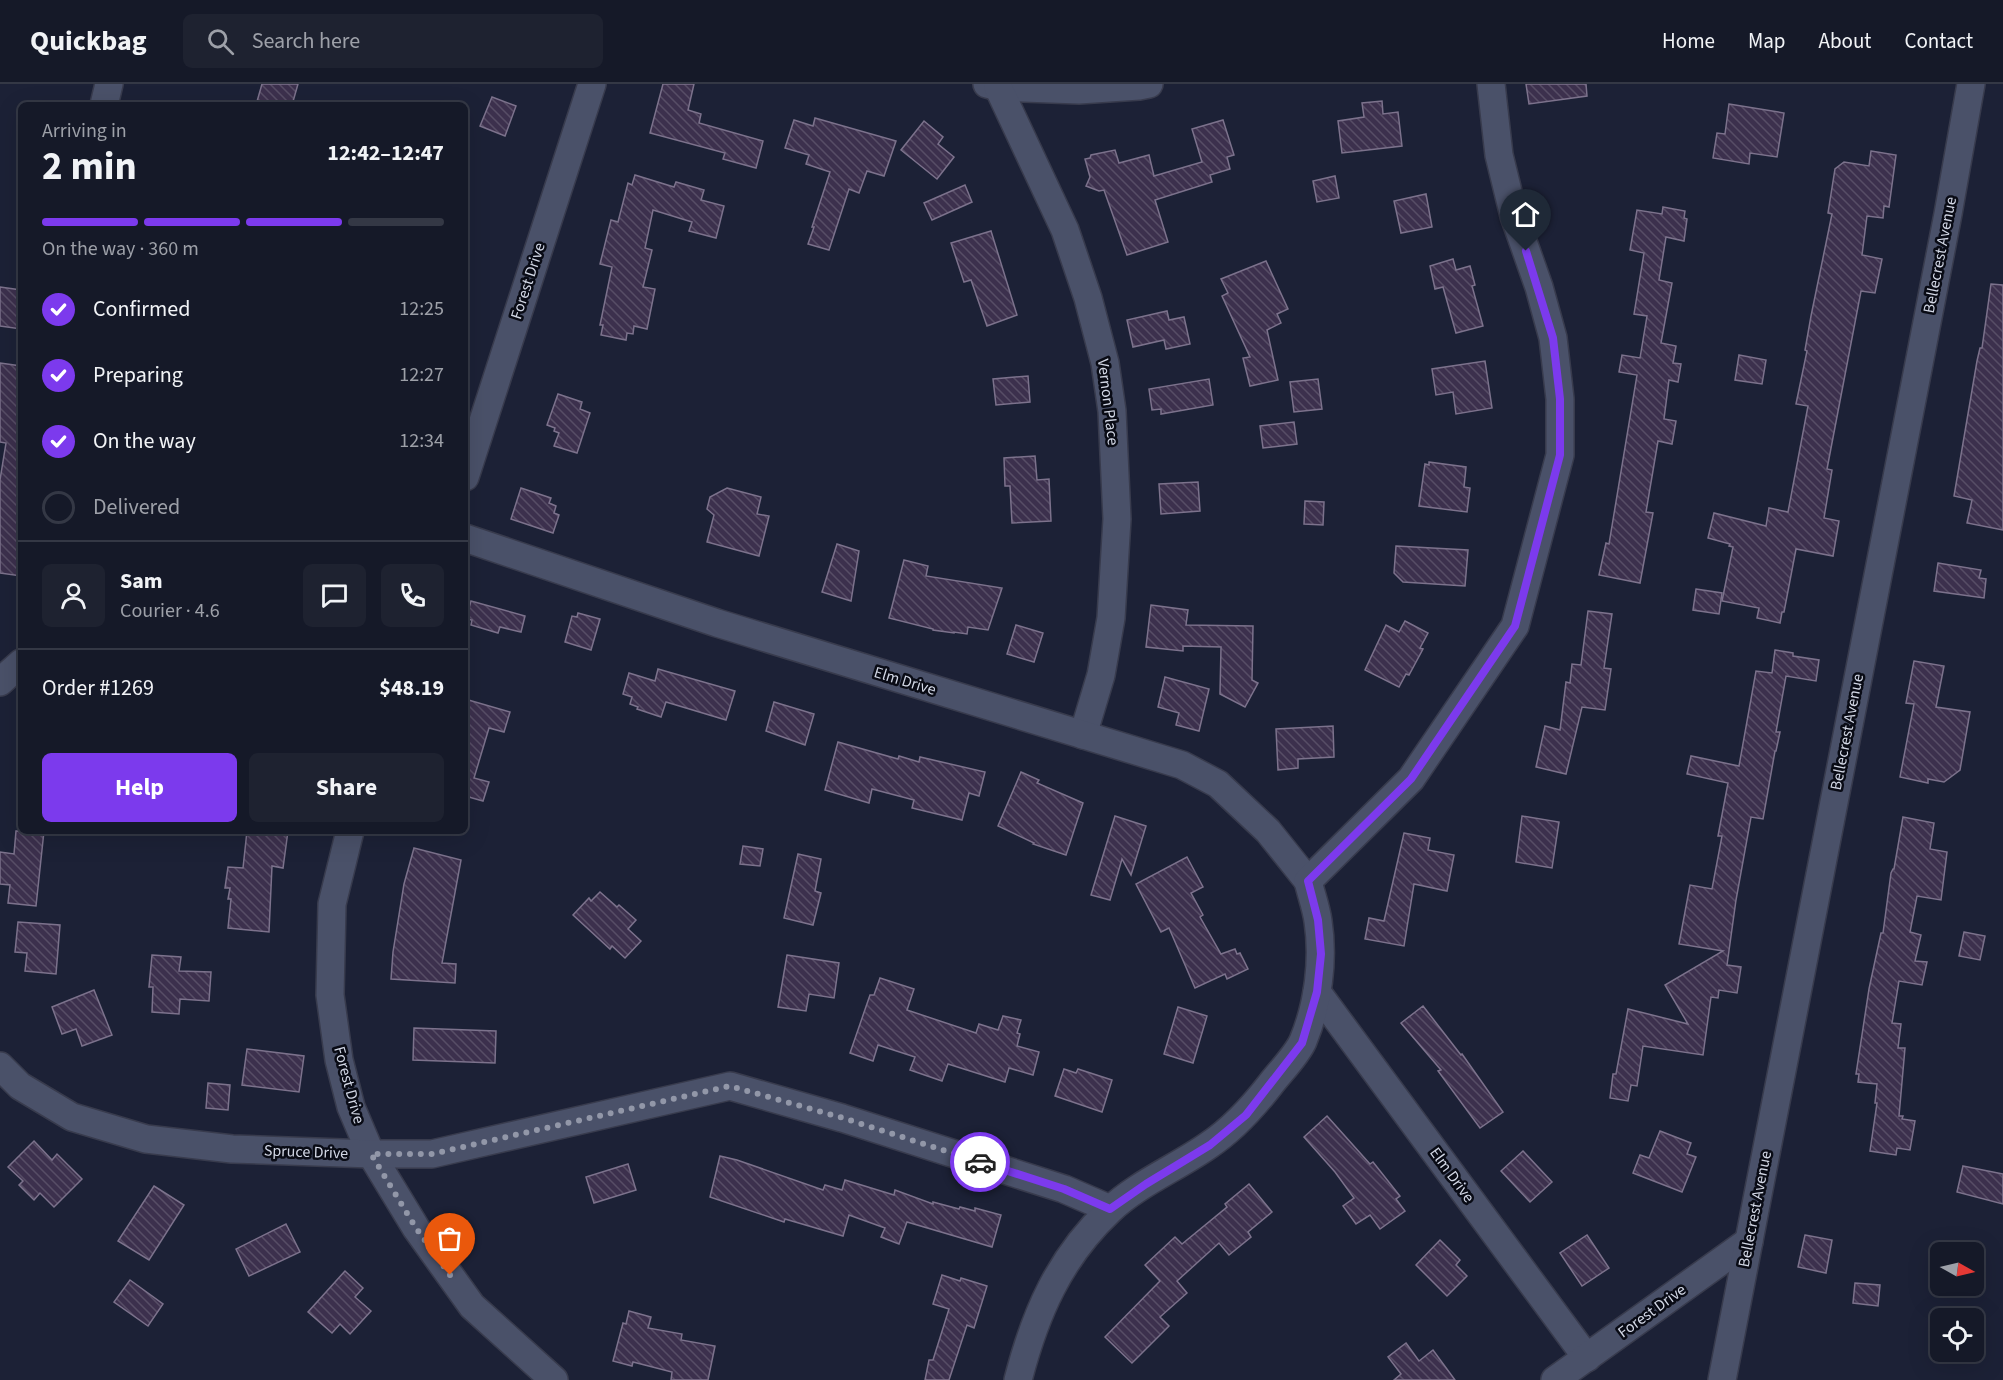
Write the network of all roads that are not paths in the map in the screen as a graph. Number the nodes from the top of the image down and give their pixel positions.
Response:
1 (110, 84) edge
2 (592, 84) edge
3 (1149, 84) edge
4 (1491, 84) edge
5 (1967, 85) edge
6 (992, 86) edge
7 (105, 102) edge
8 (468, 468) edge
9 (468, 539) edge
10 (18, 666) edge
11 (0, 682) edge
12 (1083, 735) junction
13 (349, 834) edge
14 (1308, 881) junction
15 (1317, 992) junction
16 (0, 1066) edge
17 (371, 1154) junction
18 (1110, 1209) junction
19 (1749, 1241) junction
20 (1587, 1358) junction
21 (554, 1380) edge
22 (1018, 1380) edge
23 (1556, 1380) edge
24 (1722, 1380) edge

1 - 7 street
2 - 8 street, Forest Drive
3 - 6 street
4 - 14 street
5 - 19 street, Bellecrest Avenue
6 - 12 street, Vernon Place
9 - 12 street, Elm Drive
10 - 11 street
12 - 14 street, Elm Drive
13 - 17 street, Forest Drive
14 - 15 street
15 - 18 street
15 - 20 street, Elm Drive
16 - 17 street, Spruce Drive
17 - 18 street, Spruce Drive
17 - 21 street, Forest Drive
18 - 22 street
19 - 20 street, Forest Drive
19 - 24 street, Bellecrest Avenue
20 - 23 street, Forest Drive

